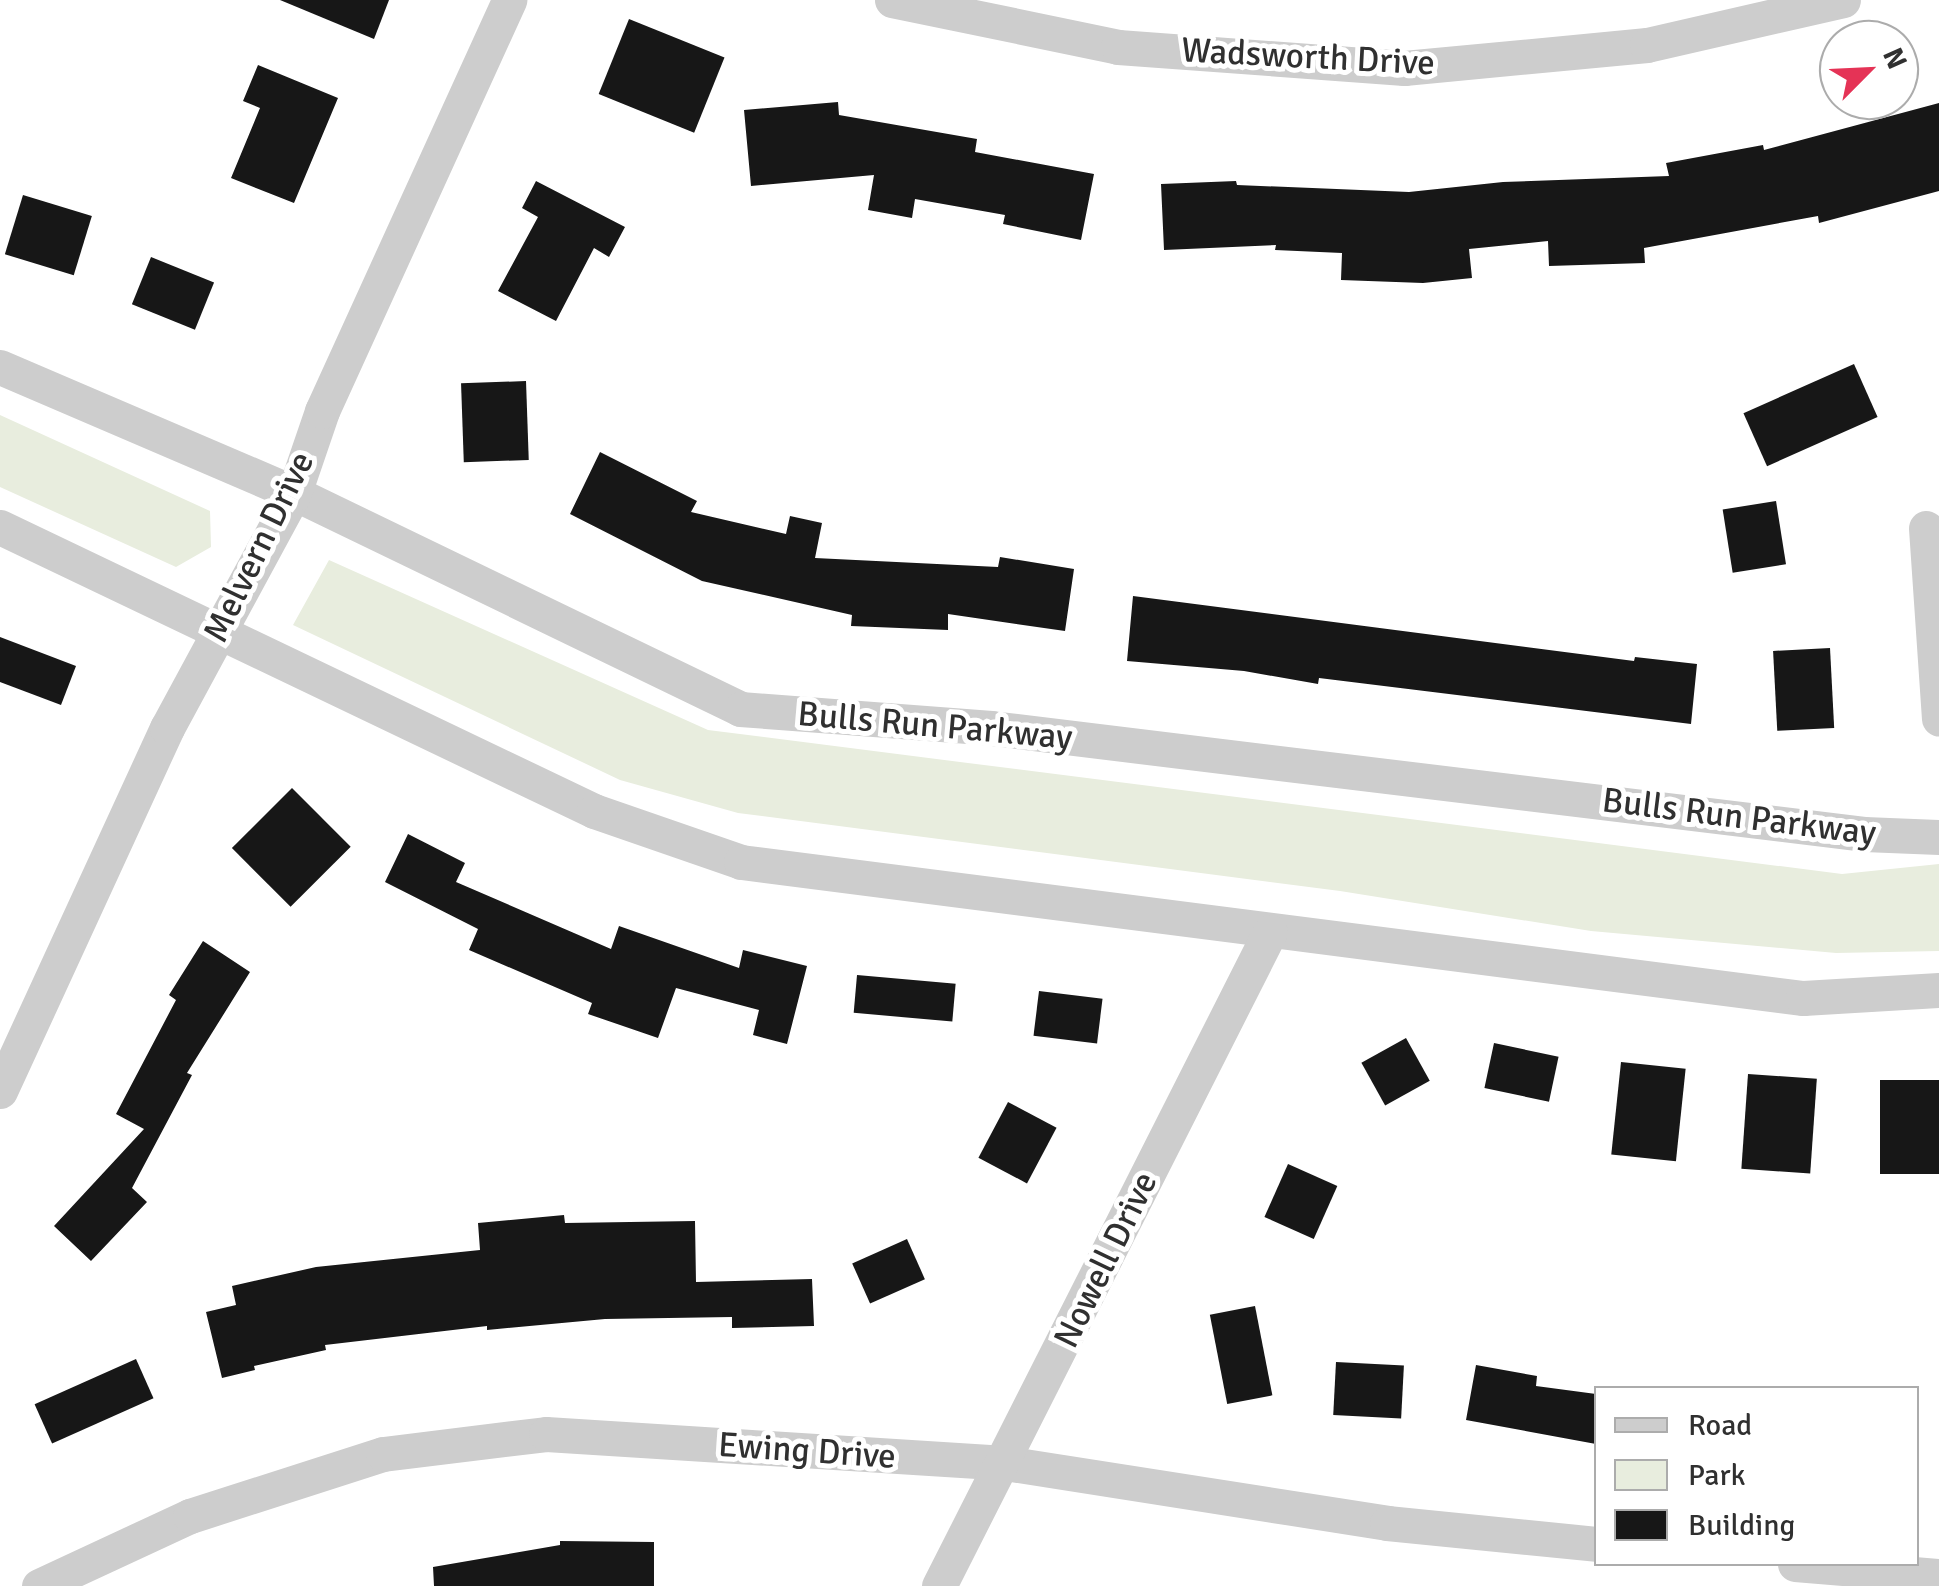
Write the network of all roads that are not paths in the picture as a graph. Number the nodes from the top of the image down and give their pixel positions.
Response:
1 (509, 0) edge
2 (892, 0) edge
3 (1842, 0) edge
4 (0, 368) edge
5 (294, 493) junction
6 (0, 527) edge
7 (1926, 528) dead end
8 (218, 633) junction
9 (1939, 719) edge
10 (1939, 837) edge
11 (1270, 932) junction
12 (1939, 990) edge
13 (0, 1091) edge
14 (1005, 1463) junction
15 (1594, 1544) edge
16 (1819, 1566) edge
17 (1939, 1576) edge
18 (39, 1586) edge
19 (939, 1586) edge

1 - 5 street, Melvern Drive
2 - 3 street, Wadsworth Drive
4 - 5 street, Bulls Run Parkway
5 - 8 street, Melvern Drive
5 - 10 street, Bulls Run Parkway
6 - 8 street
7 - 9 street
8 - 11 street
8 - 13 street, Melvern Drive
11 - 12 street
11 - 14 street, Nowell Drive
14 - 15 street, Ewing Drive
14 - 18 street, Ewing Drive
14 - 19 street, Nowell Drive
16 - 17 street

